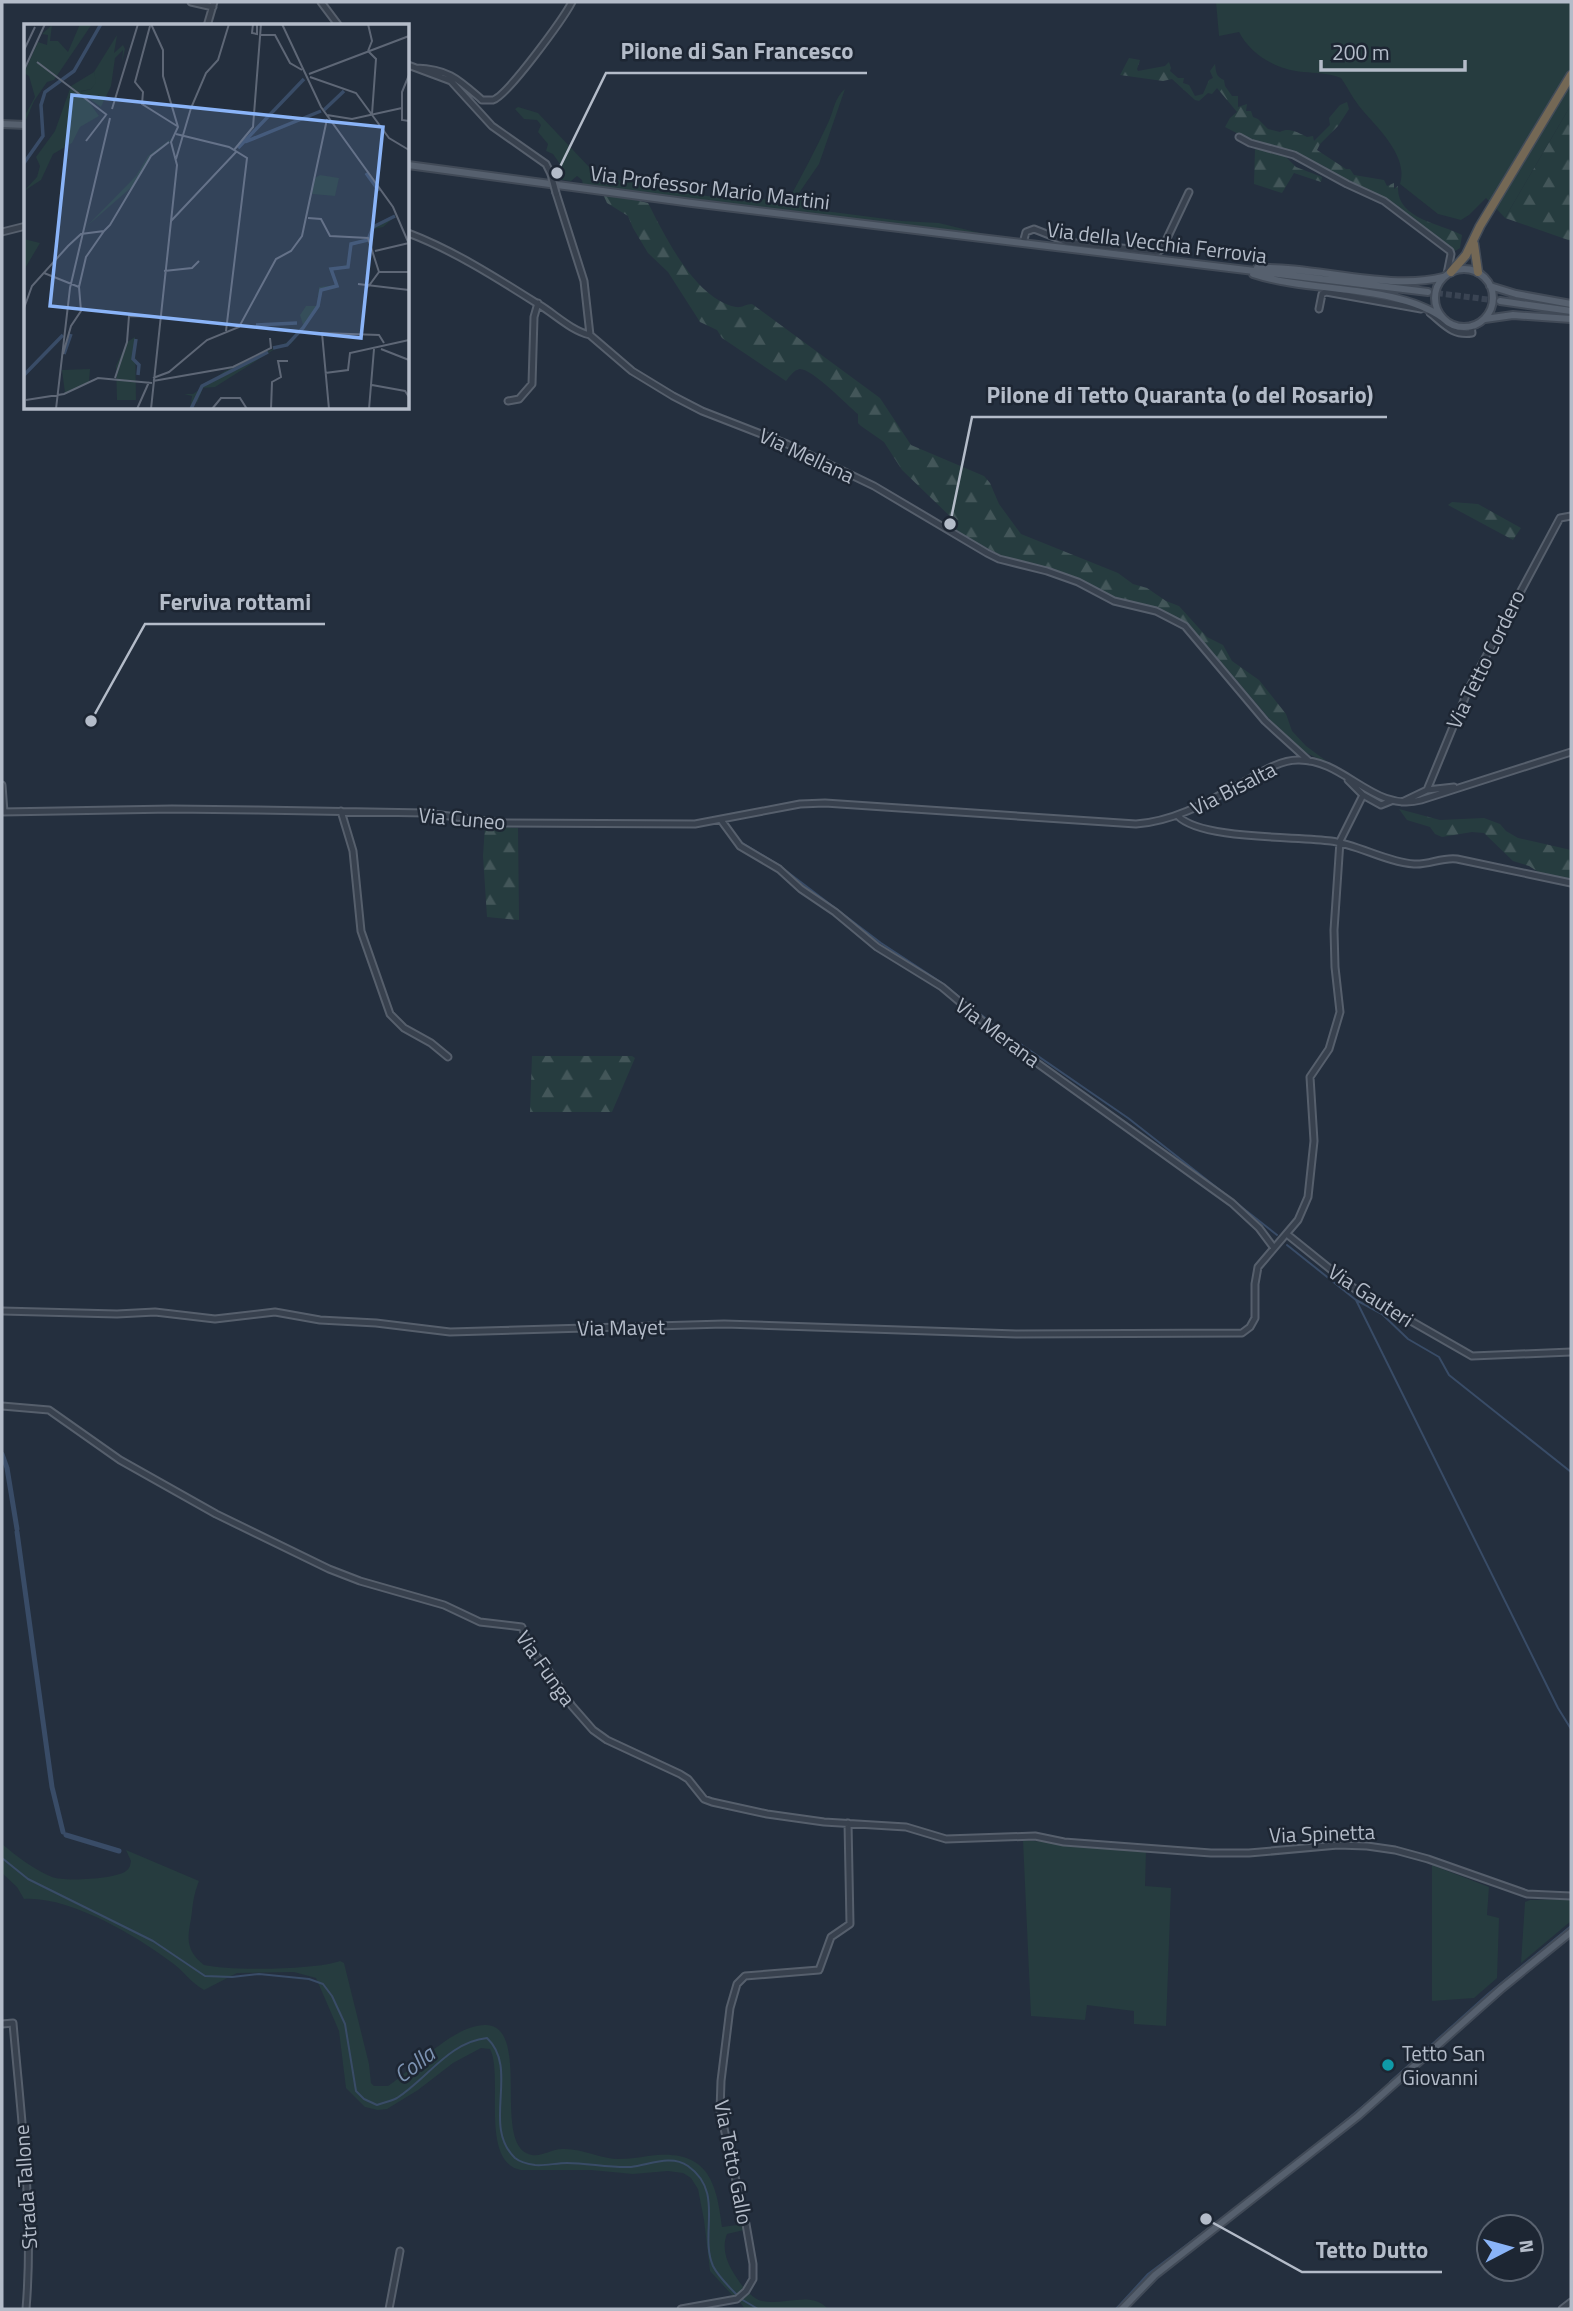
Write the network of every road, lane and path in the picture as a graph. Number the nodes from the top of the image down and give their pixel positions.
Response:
1 (191, 2) edge
2 (321, 2) edge
3 (572, 2) edge
4 (213, 5) edge
5 (208, 24) edge
6 (338, 24) edge
7 (410, 66) edge
8 (416, 68) junction
9 (1571, 75) edge
10 (2, 124) edge
11 (24, 125) edge
12 (1239, 137) dead end
13 (410, 165) edge
14 (1189, 192) dead end
15 (24, 226) edge
16 (883, 226) joint
17 (2, 232) edge
18 (410, 234) edge
19 (1474, 237) junction
20 (1023, 243) junction
21 (1238, 269) junction
22 (1478, 272) junction
23 (1447, 274) junction
24 (1490, 286) junction
25 (1428, 292) tunnel mouth
26 (1500, 301) tunnel mouth
27 (538, 303) junction
28 (1571, 304) edge
29 (1319, 309) dead end
30 (1571, 311) edge
31 (1443, 318) junction
32 (1571, 319) edge
33 (1483, 320) junction
34 (1471, 326) junction
35 (590, 335) junction
36 (508, 401) dead end
37 (1571, 516) edge
38 (1571, 752) edge
39 (1309, 761) junction
40 (1345, 777) junction
41 (2, 785) edge
42 (1457, 787) junction
43 (1427, 790) junction
44 (1363, 795) junction
45 (1391, 801) junction
46 (1402, 803) junction
47 (920, 809) joint
48 (341, 811) junction
49 (3, 812) edge
50 (1178, 816) junction
51 (721, 820) junction
52 (1340, 844) junction
53 (1571, 883) edge
54 (448, 1057) dead end
55 (1288, 1235) junction
56 (1274, 1248) junction
57 (2, 1311) edge
58 (1571, 1352) edge
59 (2, 1406) edge
60 (848, 1823) junction
61 (1108, 1845) joint
62 (1571, 1896) edge
63 (1571, 1932) edge
64 (2, 2024) edge
65 (400, 2251) dead end
66 (1571, 2302) edge
67 (26, 2309) edge
68 (389, 2309) edge
69 (681, 2309) edge
70 (1122, 2309) edge
71 (1562, 2309) edge

1 - 4 street
2 - 6 street
3 - 8 street
4 - 5 street
7 - 8 street
8 - 35 street, bridge
9 - 19 highway
10 - 11 main road
12 - 23 street
13 - 16 main road, Via Professor Mario Martini
14 - 20 street
15 - 17 street
16 - 20 main road, Via della Vecchia Ferrovia
18 - 27 street, Via Mellana
19 - 22 highway
19 - 23 highway
20 - 21 main road, Via della Vecchia Ferrovia
21 - 23 main road
21 - 25 main road, Via della Vecchia Ferrovia
21 - 31 main road
22 - 23 main road
22 - 24 main road
23 - 31 main road
24 - 28 main road
24 - 33 main road
26 - 30 main road
27 - 35 street, Via Mellana
27 - 36 street
29 - 34 street
31 - 34 main road
32 - 33 main road
33 - 34 main road
35 - 39 street, Via Mellana
37 - 43 street, Via Tetto Cordero
38 - 42 street
39 - 40 street
39 - 50 street, Via Bisalta
40 - 44 street
40 - 45 street
41 - 49 street
42 - 43 street
42 - 46 street
43 - 46 street
44 - 45 street
44 - 52 street
45 - 46 street
47 - 50 street, Via Bisalta
47 - 51 street, Via Cuneo
48 - 49 street, Via Cuneo
48 - 51 street, Via Cuneo
48 - 54 street
50 - 52 street
51 - 56 street, Via Merana
52 - 53 street
52 - 55 street
55 - 56 street
55 - 58 street, Via Gauteri
56 - 57 street, Via Mayet
59 - 60 street, Via Funga
60 - 61 street, Via Funga
60 - 69 street, Via Tetto Gallo
61 - 62 street, Via Spinetta
63 - 70 main road
64 - 67 street, Strada Tallone
65 - 68 street
66 - 71 street

